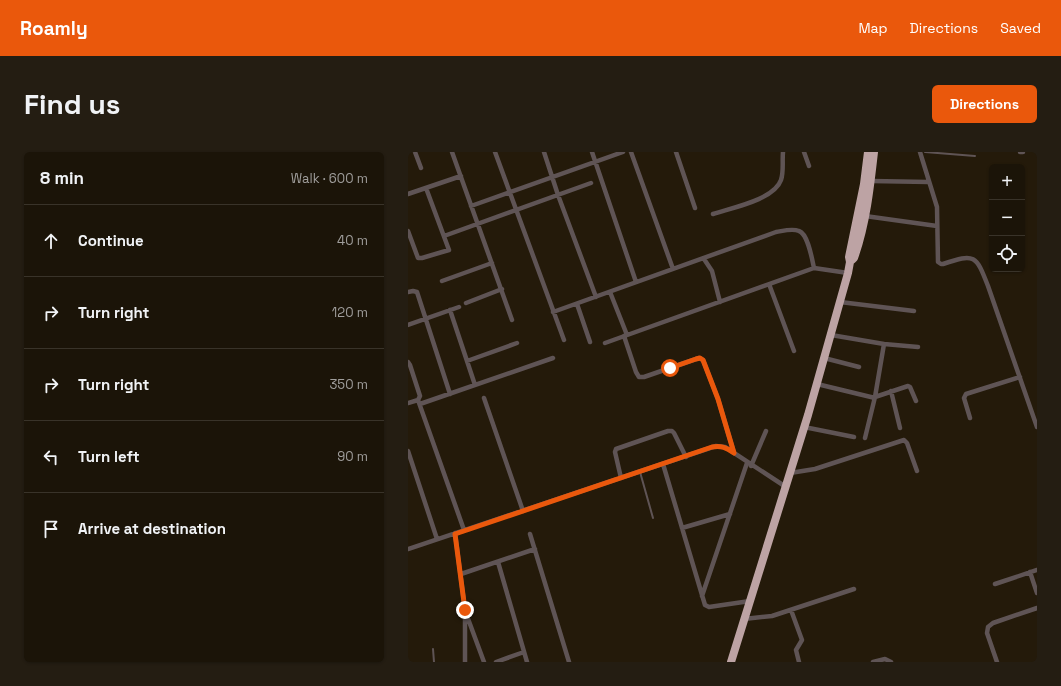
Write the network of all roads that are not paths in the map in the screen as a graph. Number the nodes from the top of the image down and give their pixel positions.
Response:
1 (415, 152) edge
2 (452, 152) edge
3 (495, 152) edge
4 (544, 152) edge
5 (592, 152) edge
6 (623, 152) edge
7 (631, 152) edge
8 (676, 152) edge
9 (782, 152) edge
10 (804, 152) edge
11 (868, 152) edge
12 (874, 152) edge
13 (920, 152) edge
14 (925, 152) edge
15 (975, 156) dead end
16 (596, 161) junction
17 (810, 166) dead end
18 (421, 168) dead end
19 (461, 176) junction
20 (551, 176) junction
21 (871, 181) junction
22 (929, 182) junction
23 (591, 183) dead end
24 (426, 188) junction
25 (510, 192) junction
26 (408, 194) edge
27 (558, 195) junction
28 (471, 206) junction
29 (695, 208) dead end
30 (516, 210) junction
31 (713, 214) dead end
32 (865, 216) junction
33 (478, 224) junction
34 (937, 226) junction
35 (408, 231) edge
36 (444, 236) junction
37 (410, 242) edge
38 (704, 259) junction
39 (850, 262) junction
40 (492, 263) junction
41 (814, 268) junction
42 (673, 269) junction
43 (848, 272) junction
44 (442, 281) dead end
45 (636, 282) junction
46 (769, 284) junction
47 (502, 289) junction
48 (408, 292) edge
49 (610, 292) junction
50 (596, 297) junction
51 (720, 302) junction
52 (840, 302) junction
53 (466, 303) dead end
54 (577, 304) junction
55 (459, 307) dead end
56 (450, 310) junction
57 (914, 311) dead end
58 (553, 312) junction
59 (426, 319) junction
60 (512, 320) dead end
61 (408, 325) edge
62 (831, 335) junction
63 (625, 336) junction
64 (564, 340) dead end
65 (590, 342) dead end
66 (517, 343) dead end
67 (605, 343) dead end
68 (884, 344) junction
69 (918, 347) dead end
70 (794, 351) dead end
71 (553, 358) dead end
72 (824, 358) junction
73 (467, 361) junction
74 (408, 362) edge
75 (859, 367) dead end
76 (1020, 376) junction
77 (817, 384) junction
78 (475, 385) junction
79 (891, 391) junction
80 (450, 394) junction
81 (484, 398) dead end
82 (875, 398) junction
83 (916, 401) dead end
84 (419, 402) junction
85 (408, 403) edge
86 (970, 418) dead end
87 (804, 427) junction
88 (1037, 427) edge
89 (900, 428) dead end
90 (766, 431) dead end
91 (854, 437) dead end
92 (865, 438) dead end
93 (408, 452) edge
94 (734, 453) junction
95 (686, 457) junction
96 (663, 464) junction
97 (749, 464) junction
98 (916, 471) dead end
99 (640, 472) junction
100 (790, 473) junction
101 (621, 478) junction
102 (786, 487) junction
103 (524, 511) junction
104 (730, 514) junction
105 (653, 518) dead end
106 (682, 528) junction
107 (464, 530) junction
108 (455, 534) junction
109 (530, 534) dead end
110 (438, 539) junction
111 (408, 549) edge
112 (535, 549) junction
113 (498, 562) junction
114 (1037, 570) edge
115 (1030, 572) junction
116 (461, 574) junction
117 (995, 584) dead end
118 (854, 589) dead end
119 (1037, 593) edge
120 (702, 596) junction
121 (750, 601) junction
122 (1037, 608) edge
123 (465, 610) junction
124 (791, 610) junction
125 (744, 619) junction
126 (433, 649) dead end
127 (524, 652) junction
128 (434, 662) edge
129 (465, 662) edge
130 (484, 662) edge
131 (496, 662) edge
132 (527, 662) edge
133 (569, 662) edge
134 (731, 662) edge
135 (799, 662) edge
136 (873, 662) edge
137 (891, 662) edge
138 (997, 662) edge

1 - 18 street
2 - 19 street
3 - 25 street
4 - 20 street
5 - 16 street
6 - 16 street
7 - 42 street
8 - 29 street
9 - 31 street
10 - 17 street
11 - 39 highway
12 - 21 highway
13 - 22 street
14 - 15 lane
16 - 20 street
16 - 45 street
19 - 24 street
19 - 28 street
20 - 25 street
20 - 27 street
21 - 22 street
21 - 32 highway
22 - 34 street
23 - 27 street
24 - 26 street
24 - 36 street
25 - 28 street
25 - 30 street
27 - 30 street
27 - 50 street
28 - 33 street
30 - 33 street
30 - 58 street
32 - 34 street
32 - 39 highway
33 - 36 street
33 - 40 street
34 - 76 street
35 - 37 street
36 - 37 street
38 - 41 street
38 - 42 street
38 - 51 street
39 - 43 highway
40 - 44 street
40 - 47 street
41 - 43 street
41 - 46 street
42 - 45 street
43 - 52 highway
45 - 49 street
46 - 51 street
46 - 70 street
47 - 53 street
47 - 60 street
48 - 59 street
49 - 50 street
49 - 63 street
50 - 54 street
51 - 63 street
52 - 57 street
52 - 62 highway
54 - 58 street
54 - 65 street
55 - 56 street
56 - 59 street
56 - 73 street
58 - 64 street
59 - 61 street
59 - 80 street
62 - 68 street
62 - 72 highway
63 - 67 street
63 - 94 street
66 - 73 street
68 - 69 street
68 - 82 street
71 - 78 street
72 - 75 street
72 - 77 highway
73 - 78 street
74 - 84 street
76 - 86 street
76 - 88 street
77 - 82 street
77 - 87 highway
78 - 80 street
79 - 82 street
79 - 83 street
79 - 89 street
80 - 84 street
81 - 103 street
82 - 92 street
84 - 85 street
84 - 107 street
87 - 91 street
87 - 100 highway
90 - 97 street
93 - 110 street
94 - 95 street
94 - 97 street
95 - 96 street
95 - 101 street
96 - 99 street
96 - 106 street
97 - 102 street
97 - 104 street
98 - 100 street
99 - 101 street
99 - 105 lane
100 - 102 highway
101 - 103 street
102 - 121 highway
103 - 107 street
104 - 106 street
104 - 120 street
106 - 120 street
107 - 108 street
108 - 110 street
108 - 116 street
109 - 112 street
110 - 111 street
112 - 113 street
112 - 133 street
113 - 116 street
113 - 127 street
114 - 115 street
115 - 117 street
115 - 119 street
116 - 123 street
118 - 124 street
120 - 121 street
121 - 125 highway
122 - 138 street
123 - 129 street
123 - 130 street
124 - 125 street
124 - 135 street
125 - 134 highway
126 - 128 lane
127 - 131 street
127 - 132 street
136 - 137 street

